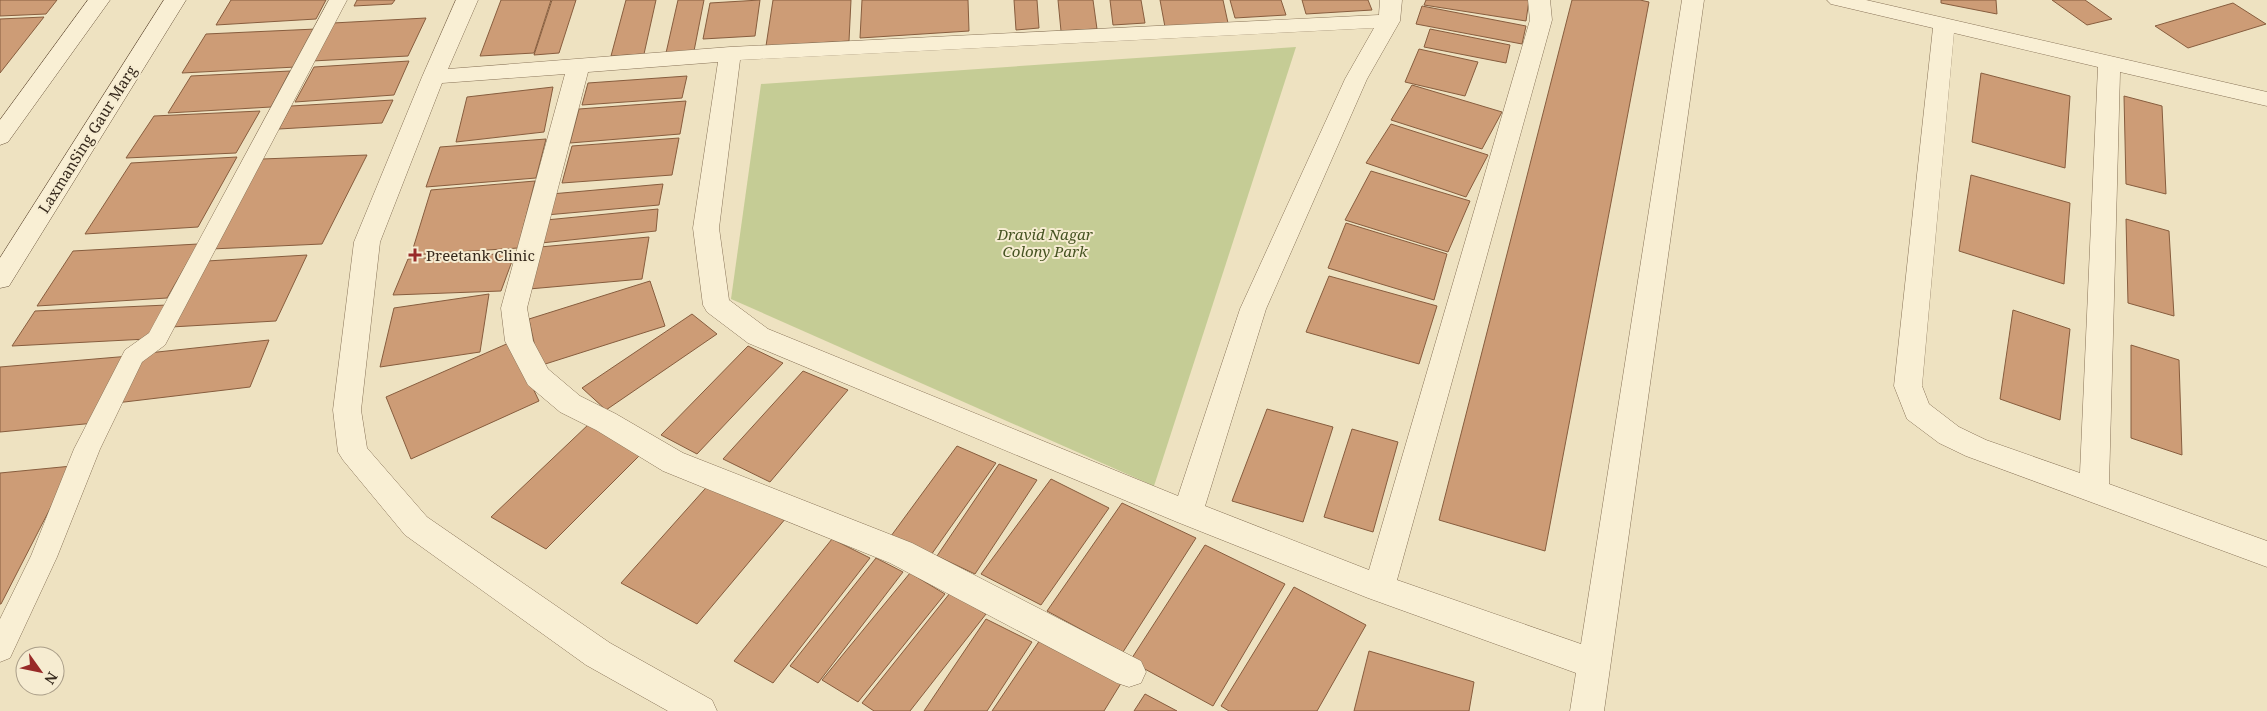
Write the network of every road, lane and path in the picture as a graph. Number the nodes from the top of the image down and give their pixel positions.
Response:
1 (99, 0) edge
2 (175, 0) edge
3 (338, 0) edge
4 (467, 0) edge
5 (1539, 0) edge
6 (1693, 0) edge
7 (1838, 0) edge
8 (1914, 8) edge
9 (1390, 10) edge
10 (1944, 24) junction
11 (730, 54) junction
12 (2110, 62) junction
13 (578, 66) junction
14 (433, 78) junction
15 (2267, 99) edge
16 (0, 137) edge
17 (0, 279) edge
18 (2094, 491) junction
19 (1188, 513) junction
20 (2267, 554) edge
21 (1379, 588) junction
22 (0, 649) edge
23 (1594, 664) junction
24 (1129, 672) dead end
25 (700, 711) edge
26 (1587, 711) edge

1 - 16 street
2 - 17 street, LaxmanSing Gaur Marg
3 - 22 lane
4 - 14 street
5 - 21 street
6 - 23 street
7 - 8 street
8 - 10 street
9 - 11 street
9 - 19 street
10 - 12 street
10 - 18 street
11 - 13 street
11 - 19 street
12 - 15 street
12 - 18 street
13 - 14 street
13 - 24 street
14 - 25 street
18 - 20 street
19 - 21 street
21 - 23 street
23 - 26 street

